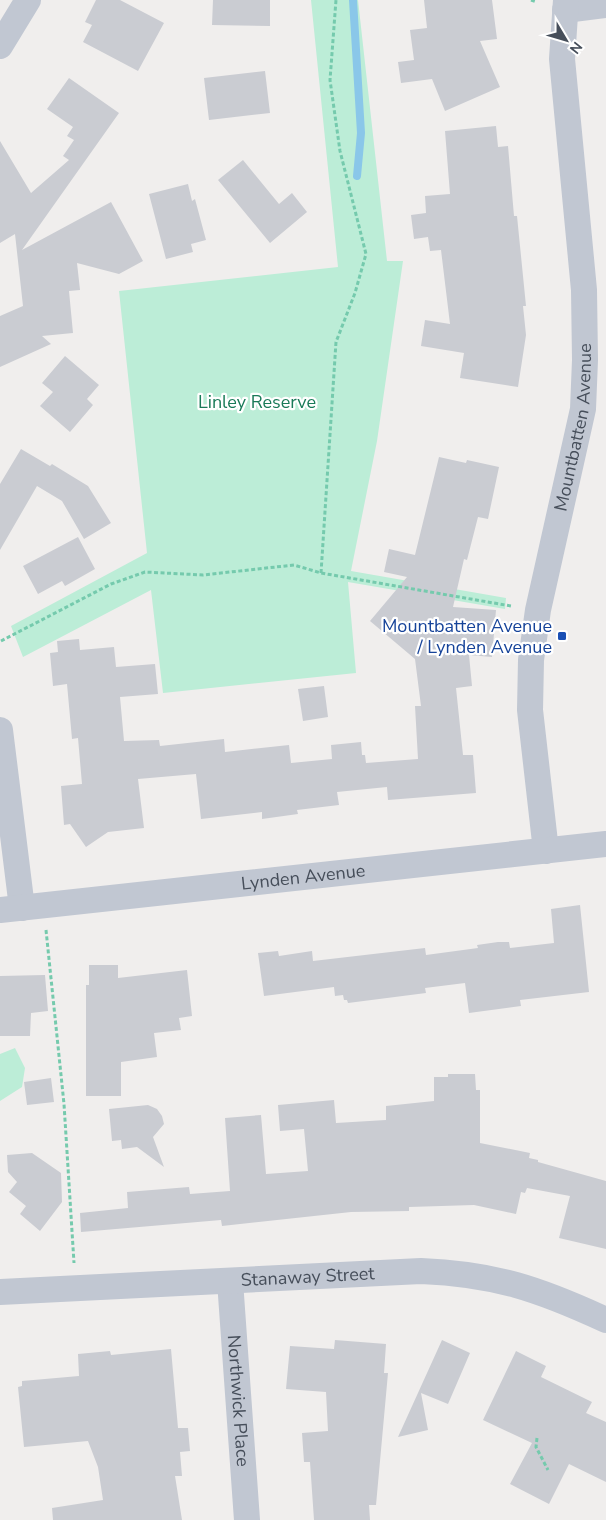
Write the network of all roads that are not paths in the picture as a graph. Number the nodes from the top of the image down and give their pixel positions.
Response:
1 (28, 0) edge
2 (566, 5) edge
3 (606, 5) edge
4 (0, 46) edge
5 (594, 407) edge
6 (0, 730) edge
7 (606, 844) edge
8 (546, 851) junction
9 (11, 909) edge
10 (230, 1281) junction
11 (0, 1292) edge
12 (606, 1320) edge
13 (247, 1520) edge

1 - 4 street
2 - 3 street
2 - 5 street, Mountbatten Avenue
5 - 8 street, Mountbatten Avenue
6 - 9 street
7 - 8 street, Lynden Avenue
8 - 9 street, Lynden Avenue
10 - 11 street, Stanaway Street
10 - 12 street, Stanaway Street
10 - 13 street, Northwick Place

